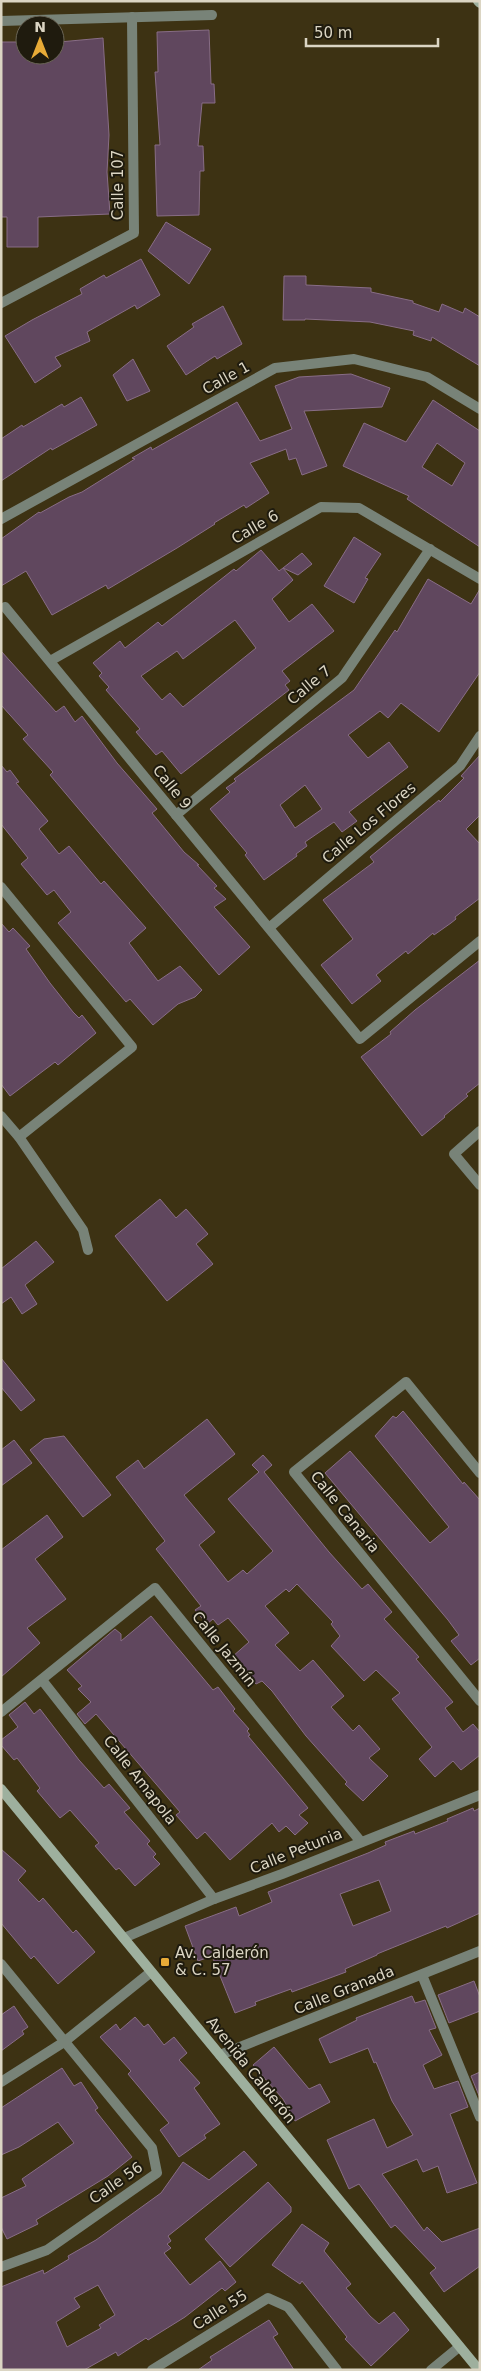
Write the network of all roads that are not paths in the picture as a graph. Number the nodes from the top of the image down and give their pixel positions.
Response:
1 (212, 15) dead end
2 (132, 17) junction
3 (1, 21) edge
4 (1, 303) edge
5 (480, 409) edge
6 (1, 519) edge
7 (430, 549) junction
8 (480, 579) edge
9 (4, 607) dead end
10 (50, 661) junction
11 (480, 736) edge
12 (176, 814) junction
13 (1, 887) edge
14 (270, 926) junction
15 (480, 941) edge
16 (1, 1116) edge
17 (480, 1131) edge
18 (19, 1137) junction
19 (480, 1185) edge
20 (88, 1250) dead end
21 (479, 1473) edge
22 (42, 1680) junction
23 (480, 1702) edge
24 (1, 1712) edge
25 (1, 1789) edge
26 (480, 1795) edge
27 (361, 1842) junction
28 (214, 1898) junction
29 (124, 1938) junction
30 (480, 1951) edge
31 (1, 1964) edge
32 (151, 1972) junction
33 (422, 1975) junction
34 (64, 2042) junction
35 (220, 2055) junction
36 (1, 2082) edge
37 (480, 2117) edge
38 (1, 2267) edge
39 (459, 2347) junction
40 (152, 2370) edge
41 (337, 2370) edge
42 (432, 2370) edge
43 (479, 2370) edge

1 - 2 street
2 - 3 street
2 - 4 street, Calle 107
5 - 6 street, Calle 1
7 - 8 street, Calle 6
7 - 10 street, Calle 6
7 - 12 street, Calle 7
9 - 10 street, Calle 9
10 - 12 street, Calle 9
11 - 14 street, Calle Los Flores
12 - 14 street, Calle 9
13 - 18 street
14 - 15 street, Calle 9
16 - 18 street
17 - 19 street
18 - 20 street
21 - 23 street, Calle Canaria
22 - 24 street
22 - 27 street, Calle Jazmín
22 - 28 street, Calle Amapola
25 - 29 street, Avenida Calderón
26 - 27 street, Calle Petunia
27 - 28 street, Calle Petunia
28 - 29 street, Calle Petunia
29 - 32 street, Avenida Calderón
30 - 33 street, Calle Granada
31 - 34 street
32 - 34 street
32 - 35 street, Avenida Calderón
33 - 35 street, Calle Granada
33 - 37 street
34 - 36 street
34 - 38 street, Calle 56
35 - 39 street, Avenida Calderón
39 - 42 street
39 - 43 street, Avenida Calderón
40 - 41 street, Calle 55

